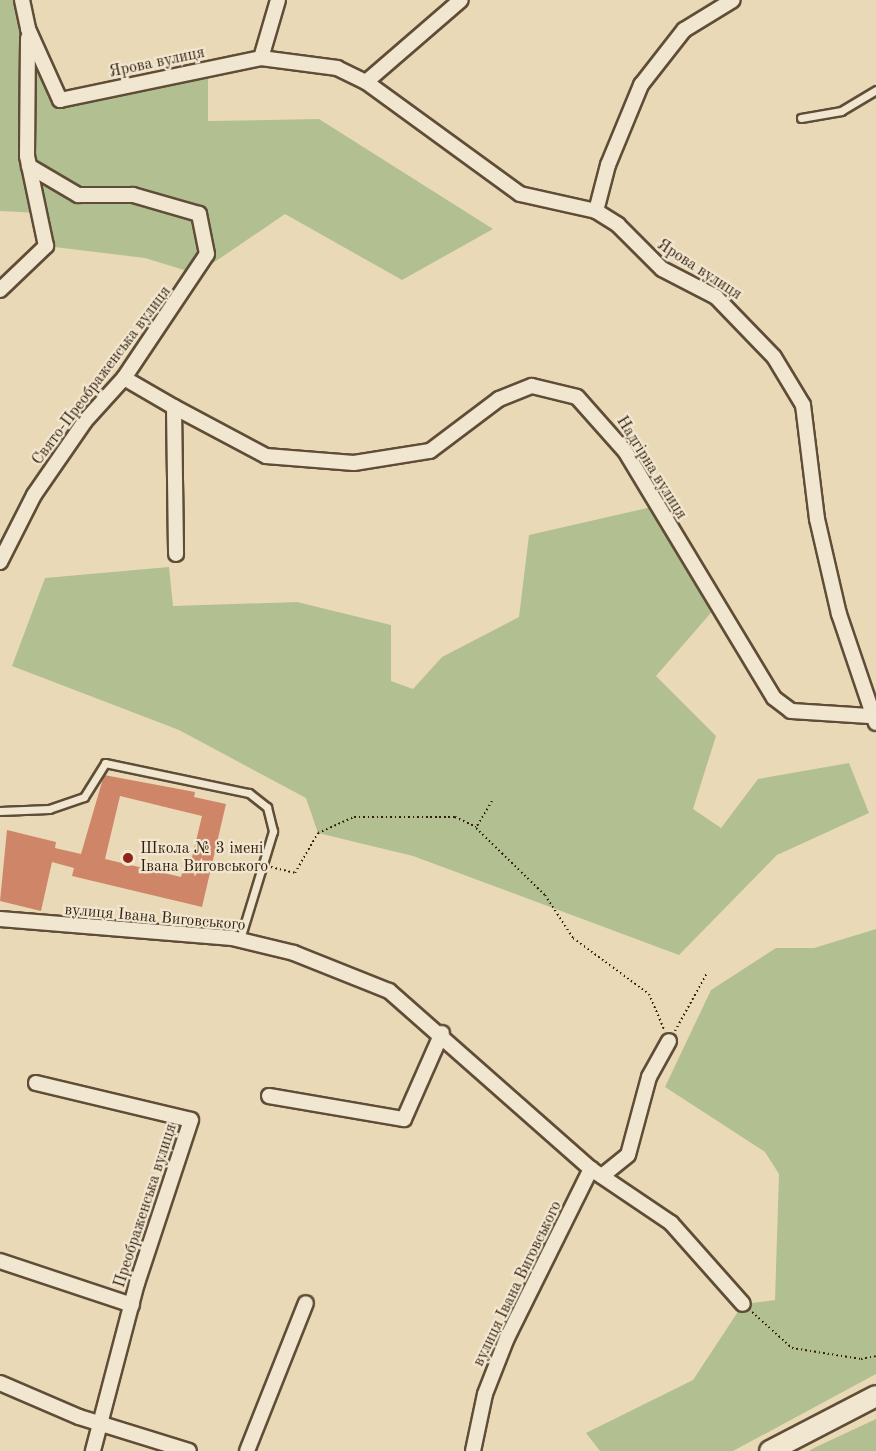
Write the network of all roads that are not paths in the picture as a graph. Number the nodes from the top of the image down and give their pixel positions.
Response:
1 (22, 0) edge
2 (278, 0) edge
3 (461, 0) edge
4 (733, 0) edge
5 (28, 29) junction
6 (261, 58) junction
7 (366, 82) junction
8 (876, 90) edge
9 (801, 118) dead end
10 (29, 166) junction
11 (596, 212) junction
12 (0, 290) edge
13 (124, 378) junction
14 (174, 407) junction
15 (176, 554) dead end
16 (0, 562) edge
17 (873, 720) edge
18 (0, 811) edge
19 (0, 919) edge
20 (240, 939) junction
21 (442, 1033) junction
22 (669, 1041) road end
23 (36, 1083) dead end
24 (269, 1096) dead end
25 (597, 1173) junction
26 (0, 1261) edge
27 (306, 1303) dead end
28 (132, 1305) junction
29 (743, 1305) road end
30 (0, 1383) edge
31 (876, 1396) edge
32 (101, 1422) junction
33 (93, 1451) edge
34 (189, 1451) edge
35 (247, 1451) edge
36 (473, 1451) edge
37 (770, 1451) edge

1 - 5 street
2 - 6 street
3 - 7 street
4 - 11 street
5 - 6 street, Ярова вулиця
5 - 10 street
6 - 7 street, Ярова вулиця
7 - 11 street, Ярова вулиця
8 - 9 lane
10 - 12 street
10 - 13 street, Свято-Преображенська вулиця
11 - 17 street, Ярова вулиця
13 - 14 street, Надгірна вулиця
13 - 16 street, Свято-Преображенська вулиця
14 - 15 street
14 - 17 street, Надгірна вулиця
18 - 20 lane
19 - 20 street, вулиця Івана Виговського
20 - 21 street, вулиця Івана Виговського
21 - 24 street
21 - 25 street, вулиця Івана Виговського
22 - 25 street, вулиця Івана Виговського
23 - 28 street, Преображенська вулиця
25 - 29 street, вулиця Івана Виговського
25 - 36 street, вулиця Івана Виговського
26 - 28 street
27 - 35 street
28 - 32 street, Преображенська вулиця
30 - 32 street
31 - 37 main road
32 - 33 street, Преображенська вулиця
32 - 34 street

